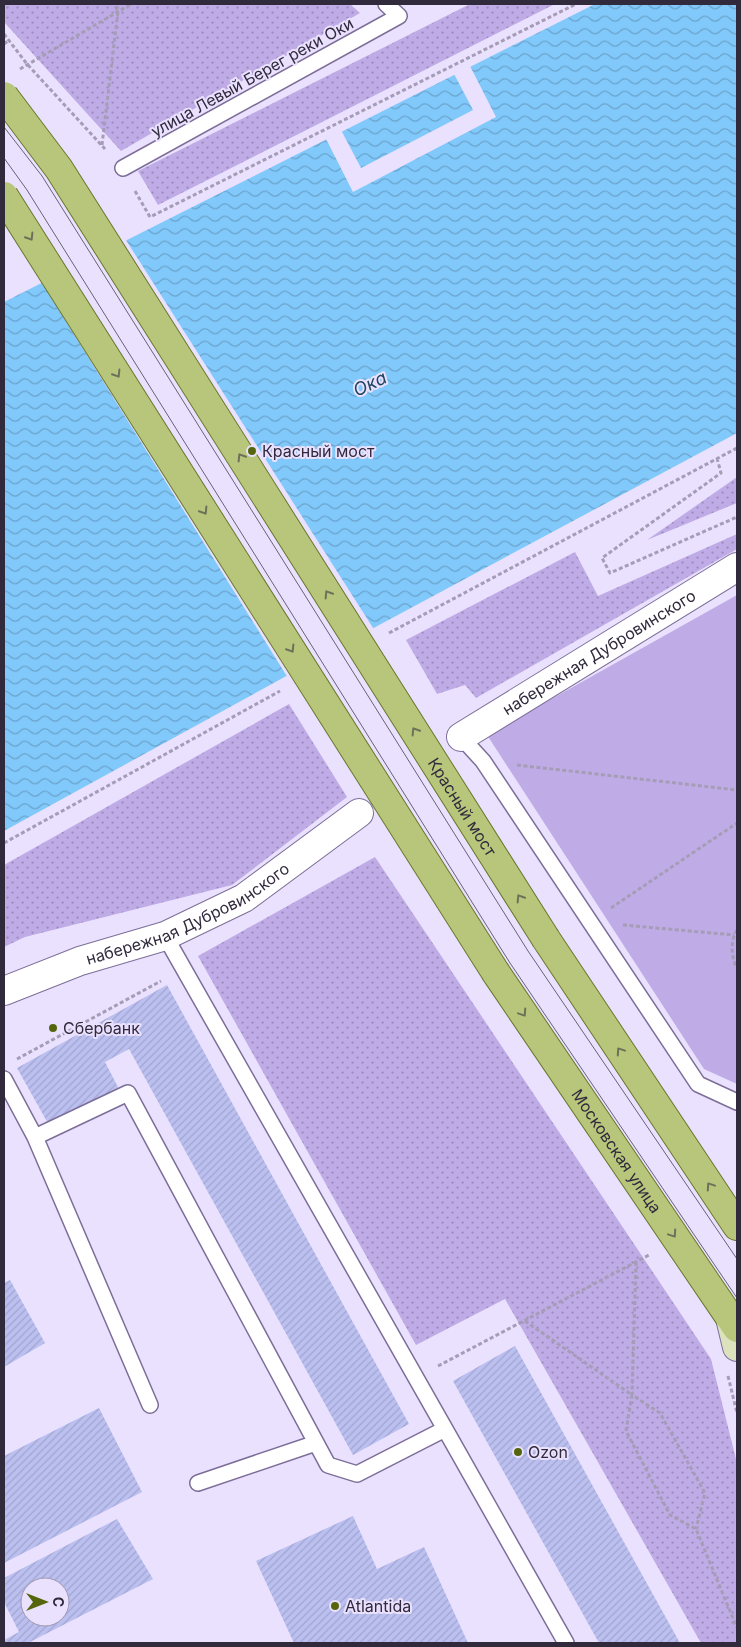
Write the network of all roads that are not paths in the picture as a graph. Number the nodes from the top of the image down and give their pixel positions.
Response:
1 (386, 4) edge
2 (4, 96) edge
3 (123, 168) road end
4 (4, 196) edge
5 (737, 567) edge
6 (462, 737) joint
7 (358, 813) dead end
8 (165, 936) junction
9 (4, 991) edge
10 (4, 1079) edge
11 (737, 1102) edge
12 (35, 1137) junction
13 (737, 1226) edge
14 (734, 1323) edge
15 (737, 1347) edge
16 (150, 1405) dead end
17 (446, 1429) junction
18 (316, 1443) junction
19 (198, 1483) dead end
20 (566, 1643) edge

1 - 3 lane, улица Левый Берег реки Оки
13 -> 2 main road, Красный мост, bridge
4 -> 14 main road, Московская улица, bridge
5 - 6 street, набережная Дубровинского
6 - 11 lane
7 - 8 street, набережная Дубровинского
8 - 9 street, набережная Дубровинского
8 - 17 lane
10 - 12 lane
12 - 16 lane
12 - 18 lane
14 - 15 main road
17 - 18 lane
17 - 20 lane
18 - 19 lane

